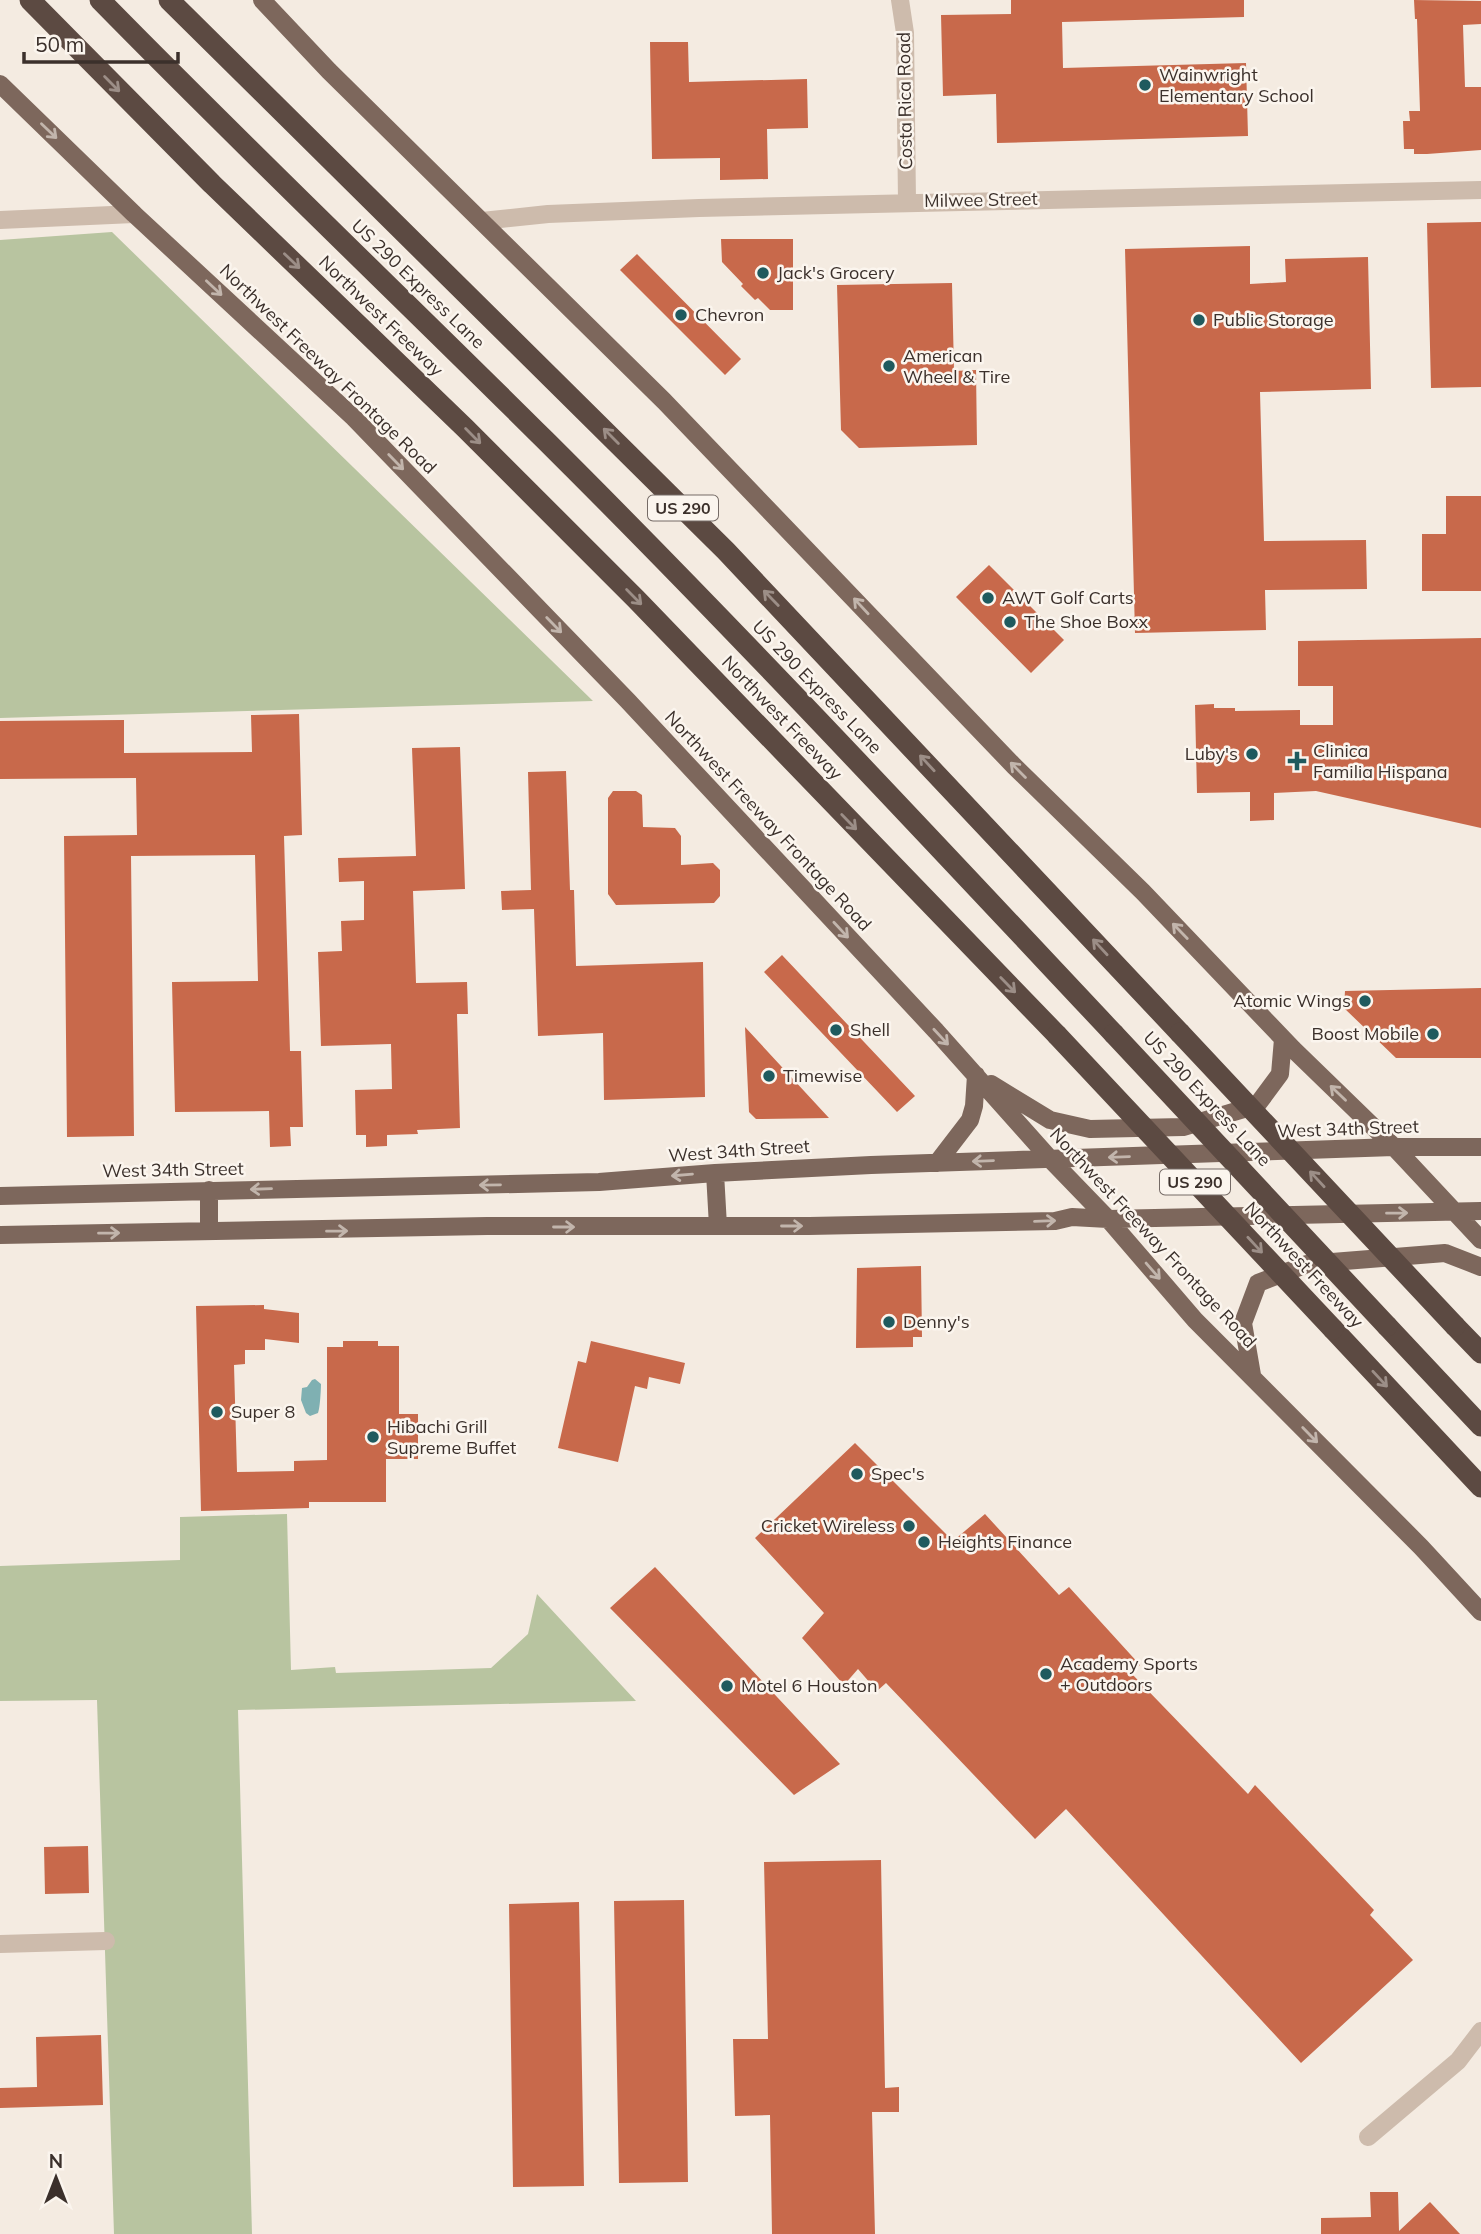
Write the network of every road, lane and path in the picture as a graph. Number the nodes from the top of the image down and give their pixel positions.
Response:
1 (30, 0) edge
2 (100, 0) edge
3 (169, 0) edge
4 (262, 0) edge
5 (900, 0) edge
6 (0, 84) edge
7 (1481, 190) edge
8 (907, 202) junction
9 (134, 214) junction
10 (0, 220) edge
11 (482, 221) junction
12 (1283, 1039) junction
13 (976, 1075) junction
14 (1394, 1147) junction
15 (1481, 1147) edge
16 (1051, 1160) junction
17 (937, 1163) junction
18 (715, 1173) junction
19 (209, 1190) junction
20 (0, 1196) edge
21 (1481, 1211) edge
22 (1455, 1212) junction
23 (1108, 1219) junction
24 (718, 1226) junction
25 (209, 1231) junction
26 (0, 1235) edge
27 (1481, 1240) edge
28 (1481, 1267) edge
29 (1481, 1353) edge
30 (1252, 1375) junction
31 (1481, 1426) edge
32 (1481, 1487) edge
33 (1481, 1612) edge
34 (106, 1941) dead end
35 (0, 1944) edge
36 (1481, 2031) edge
37 (1368, 2137) dead end

1 -> 32 highway, Northwest Freeway / US 290, bridge
2 - 31 highway, US 290 Express Lane, bridge
29 -> 3 highway, US 290, bridge
4 - 11 main road
5 - 8 street, Costa Rica Road
6 -> 9 main road, Northwest Freeway Frontage Road
7 - 8 street, Milwee Street
8 - 11 street, Milwee Street
9 - 10 street
9 -> 13 main road, Northwest Freeway Frontage Road
12 -> 11 main road
12 - 13 main road
14 -> 12 main road
13 - 16 main road, Northwest Freeway Frontage Road
13 - 17 main road
14 - 15 main road, West 34th Street
14 -> 16 main road, West 34th Street
14 - 22 main road
16 -> 17 main road, West 34th Street
16 - 23 main road, Northwest Freeway Frontage Road
17 - 18 main road, West 34th Street
18 -> 19 main road, West 34th Street
18 - 24 main road
19 - 20 main road, West 34th Street
19 - 25 main road
21 - 22 main road
23 -> 22 main road
22 - 27 main road
24 -> 23 main road
23 -> 30 main road, Northwest Freeway Frontage Road
25 -> 24 main road
26 -> 25 main road
28 - 30 main road
30 -> 33 main road, Northwest Freeway Frontage Road
34 - 35 street
36 - 37 street

